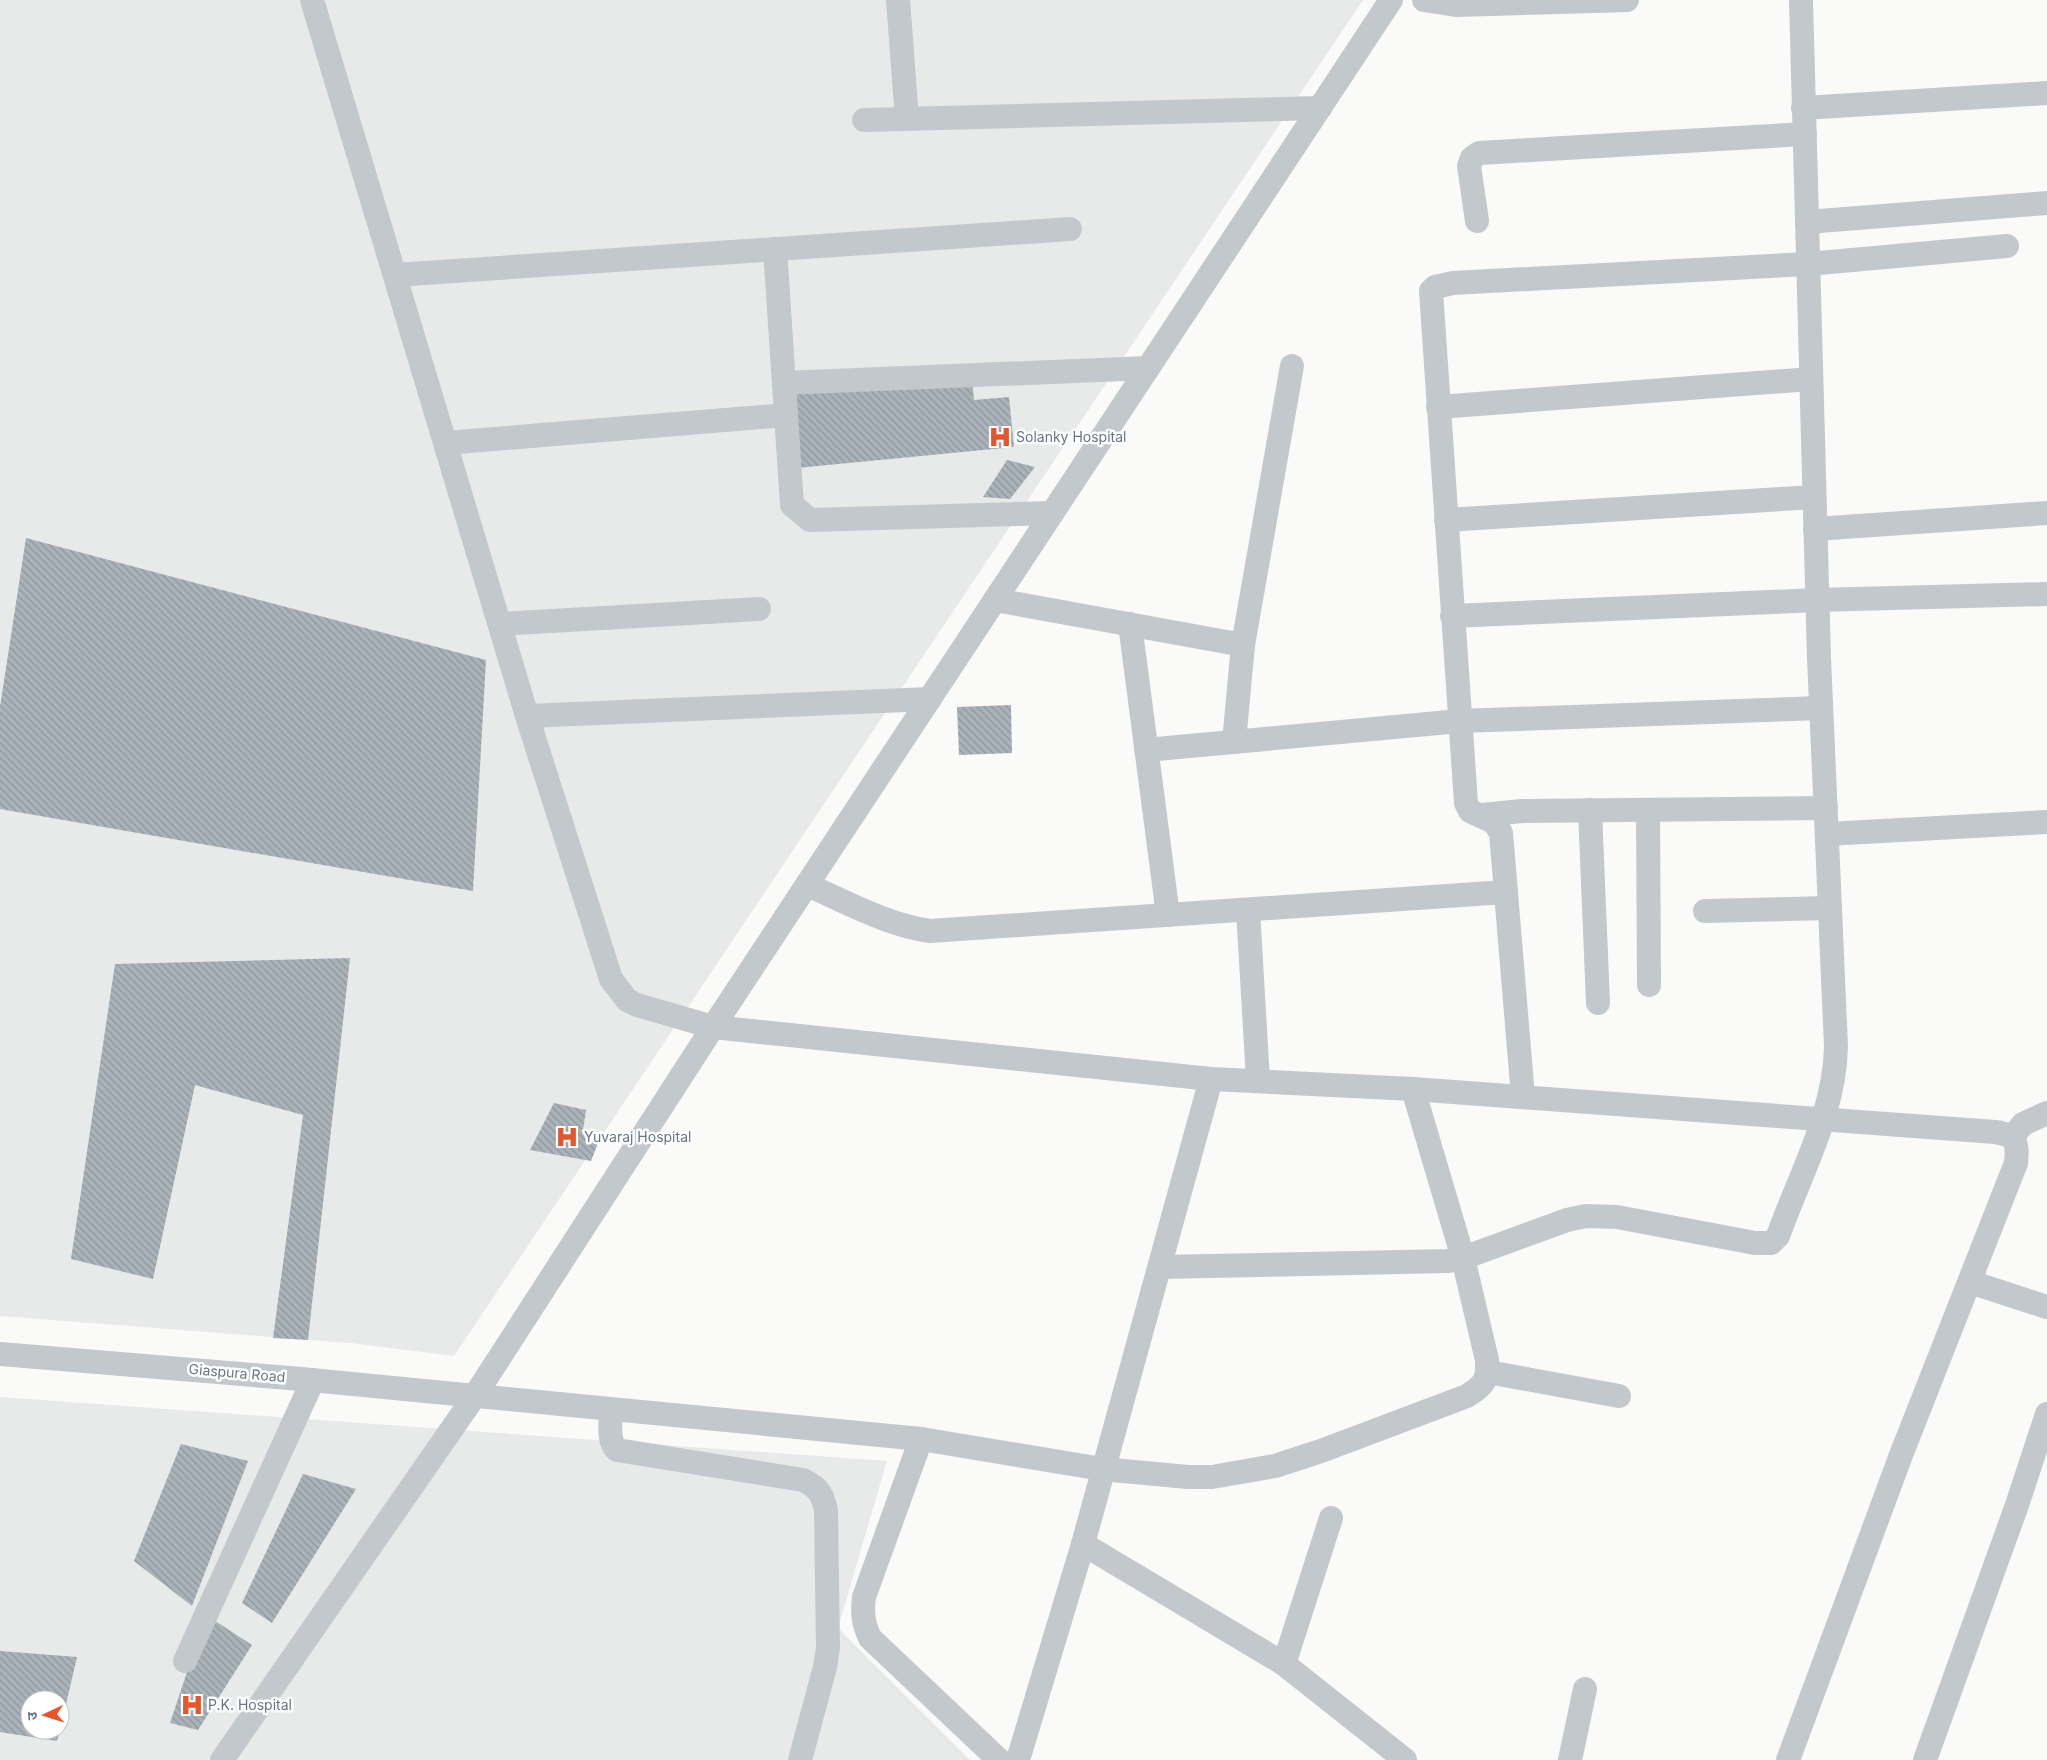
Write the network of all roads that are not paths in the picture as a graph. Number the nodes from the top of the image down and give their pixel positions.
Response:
1 (312, 0) edge
2 (898, 0) edge
3 (1391, 0) edge
4 (1424, 0) edge
5 (1627, 0) edge
6 (1801, 0) edge
7 (2047, 93) edge
8 (1320, 108) junction
9 (1803, 108) junction
10 (907, 119) junction
11 (864, 120) dead end
12 (1805, 134) junction
13 (2047, 203) edge
14 (1477, 221) dead end
15 (1807, 222) junction
16 (1070, 229) dead end
17 (2007, 246) dead end
18 (775, 249) junction
19 (1808, 264) junction
20 (395, 275) junction
21 (1292, 366) dead end
22 (1148, 368) junction
23 (1811, 379) junction
24 (784, 383) junction
25 (1438, 407) junction
26 (786, 415) junction
27 (446, 443) junction
28 (1814, 496) junction
29 (1052, 513) junction
30 (2047, 513) edge
31 (1446, 520) junction
32 (1815, 529) junction
33 (2047, 594) edge
34 (995, 600) junction
35 (1817, 600) junction
36 (759, 609) dead end
37 (1452, 616) junction
38 (500, 624) junction
39 (1130, 624) junction
40 (1243, 645) junction
41 (930, 699) junction
42 (1821, 708) junction
43 (527, 716) junction
44 (1460, 721) junction
45 (1234, 742) junction
46 (1146, 750) junction
47 (1826, 808) junction
48 (1590, 810) junction
49 (1648, 810) junction
50 (1482, 815) junction
51 (2047, 822) edge
52 (1827, 834) junction
53 (807, 885) junction
54 (1506, 892) junction
55 (1830, 908) junction
56 (1248, 910) junction
57 (1705, 912) dead end
58 (1168, 915) junction
59 (1649, 985) dead end
60 (1598, 1003) dead end
61 (714, 1027) junction
62 (1211, 1078) junction
63 (1258, 1080) junction
64 (1413, 1089) junction
65 (1523, 1097) junction
66 (2047, 1113) edge
67 (1823, 1120) junction
68 (2012, 1137) junction
69 (1463, 1258) junction
70 (1160, 1266) junction
71 (1970, 1282) junction
72 (2047, 1307) edge
73 (0, 1354) edge
74 (1488, 1372) junction
75 (313, 1380) junction
76 (1618, 1396) dead end
77 (474, 1397) junction
78 (611, 1410) junction
79 (2047, 1414) edge
80 (921, 1439) junction
81 (1102, 1469) junction
82 (1331, 1518) dead end
83 (1083, 1544) junction
84 (185, 1661) dead end
85 (1284, 1664) junction
86 (1586, 1689) dead end
87 (222, 1760) edge
88 (800, 1760) edge
89 (998, 1760) edge
90 (1018, 1760) edge
91 (1405, 1760) edge
92 (1570, 1760) edge
93 (1788, 1760) edge
94 (1925, 1760) edge

1 - 20 street
2 - 10 street
3 - 8 street
4 - 5 street
6 - 9 street
7 - 9 street
8 - 10 street
8 - 22 street
9 - 12 street
10 - 11 street
12 - 14 street
12 - 15 street
13 - 15 street
15 - 19 street
16 - 18 street
17 - 19 street
18 - 20 street
18 - 24 street
19 - 23 street
19 - 25 street
20 - 27 street
21 - 40 street
22 - 24 street
22 - 29 street
23 - 25 street
23 - 28 street
24 - 26 street
25 - 31 street
26 - 27 street
26 - 29 street
27 - 38 street
28 - 31 street
28 - 32 street
29 - 34 street
30 - 32 street
31 - 37 street
32 - 35 street
33 - 35 street
34 - 39 street
34 - 41 street
35 - 37 street
35 - 42 street
36 - 38 street
37 - 44 street
38 - 43 street
39 - 40 street
39 - 46 street
40 - 45 street
41 - 43 street
41 - 53 street
42 - 44 street
42 - 47 street
43 - 61 street
44 - 45 street
44 - 50 street
45 - 46 street
46 - 58 street
47 - 49 street
47 - 52 street
48 - 49 street
48 - 50 street
48 - 60 street
49 - 59 street
50 - 54 street
51 - 52 street
52 - 55 street
53 - 58 street
53 - 61 street
54 - 56 street
54 - 65 street
55 - 57 street
55 - 67 street
56 - 58 street
56 - 63 street
61 - 62 street
61 - 77 street
62 - 63 street
62 - 70 street
63 - 64 street
64 - 65 street
64 - 69 street
65 - 67 street
66 - 68 street
67 - 68 street
67 - 69 street
68 - 71 street
69 - 70 street
69 - 74 street
70 - 81 street
71 - 72 street
71 - 93 street
73 - 75 street, Giaspura Road
74 - 76 street
74 - 81 street, Giaspura Road
75 - 77 street, Giaspura Road
75 - 84 street
77 - 78 street, Giaspura Road
77 - 87 street
78 - 80 street, Giaspura Road
78 - 88 street
79 - 94 street
80 - 81 street, Giaspura Road
80 - 89 street
81 - 83 street
82 - 85 street
83 - 85 street
83 - 90 street
85 - 91 street
86 - 92 street

